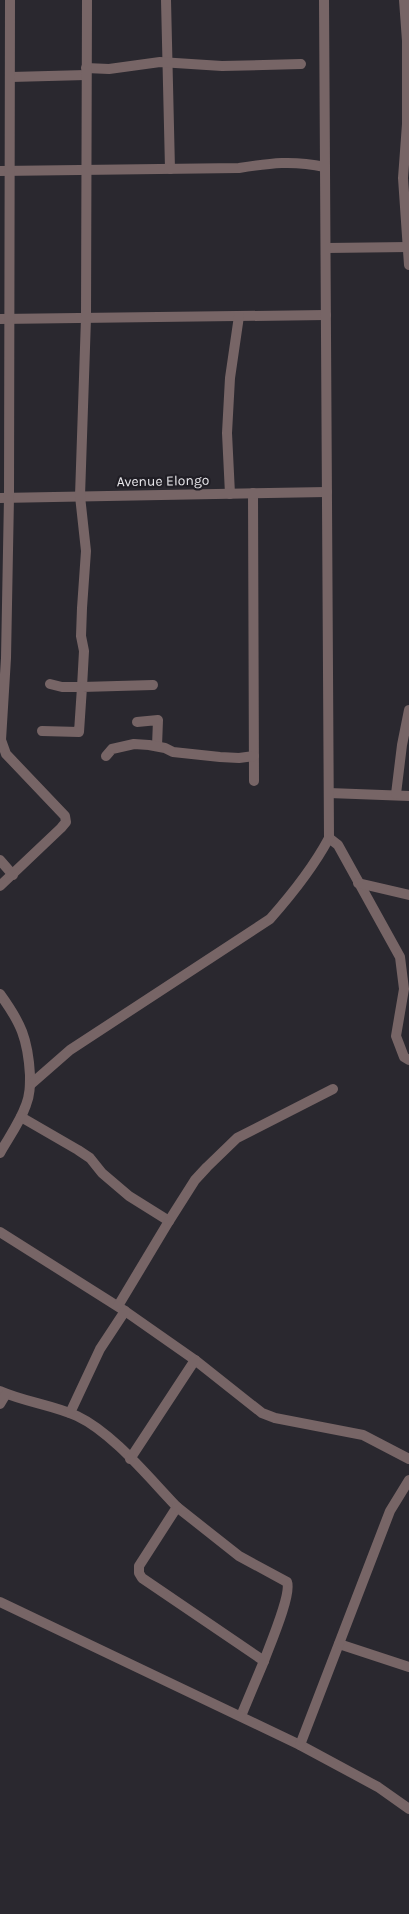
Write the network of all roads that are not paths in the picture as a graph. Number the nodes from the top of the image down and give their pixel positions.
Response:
1 (10, 0) edge
2 (86, 0) edge
3 (166, 0) edge
4 (324, 0) edge
5 (404, 0) edge
6 (168, 62) junction
7 (301, 64) dead end
8 (86, 72) junction
9 (10, 77) junction
10 (325, 167) junction
11 (86, 169) junction
12 (170, 169) junction
13 (5, 171) edge
14 (407, 195) edge
15 (408, 247) edge
16 (326, 248) junction
17 (409, 265) edge
18 (326, 315) junction
19 (240, 316) junction
20 (86, 318) junction
21 (5, 319) edge
22 (327, 492) junction
23 (253, 493) junction
24 (230, 494) junction
25 (80, 496) junction
26 (4, 498) edge
27 (50, 684) dead end
28 (153, 685) dead end
29 (82, 687) junction
30 (409, 710) edge
31 (137, 722) dead end
32 (42, 731) dead end
33 (1, 740) edge
34 (157, 746) junction
35 (106, 756) dead end
36 (254, 756) junction
37 (254, 781) dead end
38 (329, 793) junction
39 (396, 794) junction
40 (409, 796) edge
41 (330, 838) junction
42 (0, 860) edge
43 (13, 875) junction
44 (358, 882) junction
45 (0, 886) edge
46 (409, 895) edge
47 (0, 994) edge
48 (409, 1060) edge
49 (30, 1085) junction
50 (333, 1090) dead end
51 (21, 1116) junction
52 (0, 1153) edge
53 (169, 1220) junction
54 (0, 1232) edge
55 (122, 1308) junction
56 (196, 1360) junction
57 (3, 1393) edge
58 (0, 1404) edge
59 (70, 1413) junction
60 (130, 1459) junction
61 (409, 1460) edge
62 (409, 1480) edge
63 (176, 1507) junction
64 (0, 1602) edge
65 (339, 1644) junction
66 (264, 1662) junction
67 (409, 1667) edge
68 (241, 1716) junction
69 (300, 1745) junction
70 (409, 1809) edge

1 - 9 street
2 - 8 street
3 - 6 street
4 - 10 street
5 - 14 street
6 - 7 street
6 - 8 street
6 - 12 street
8 - 9 street
8 - 11 street
9 - 13 street
10 - 12 street
10 - 16 street
11 - 12 street
11 - 13 street
11 - 20 street
13 - 21 street
14 - 15 street
15 - 16 street
15 - 17 street
16 - 18 street
18 - 19 street
18 - 22 street
19 - 20 street
19 - 24 street
20 - 21 street
20 - 25 street
21 - 26 street
22 - 23 street, Avenue Elongo
22 - 38 street
23 - 24 street, Avenue Elongo
23 - 36 street
24 - 25 street, Avenue Elongo
25 - 26 street, Avenue Elongo
25 - 29 street
26 - 33 street
27 - 29 street
28 - 29 street
29 - 32 street
30 - 39 street
31 - 34 street
33 - 43 street
34 - 35 street
34 - 36 street
36 - 37 street
38 - 39 street
38 - 41 street
39 - 40 street
41 - 44 street
41 - 49 street
42 - 43 street
43 - 45 street
44 - 46 street
44 - 48 street
47 - 49 street
49 - 51 street
50 - 53 street
51 - 52 street
51 - 53 street
53 - 55 street
54 - 55 street
55 - 56 street
55 - 59 street
56 - 60 street
56 - 61 street
57 - 58 street
57 - 59 street
59 - 60 street
60 - 63 street
62 - 65 street
63 - 66 street
63 - 66 street
64 - 68 street
65 - 67 street
65 - 69 street
66 - 68 street
68 - 69 street
69 - 70 street

